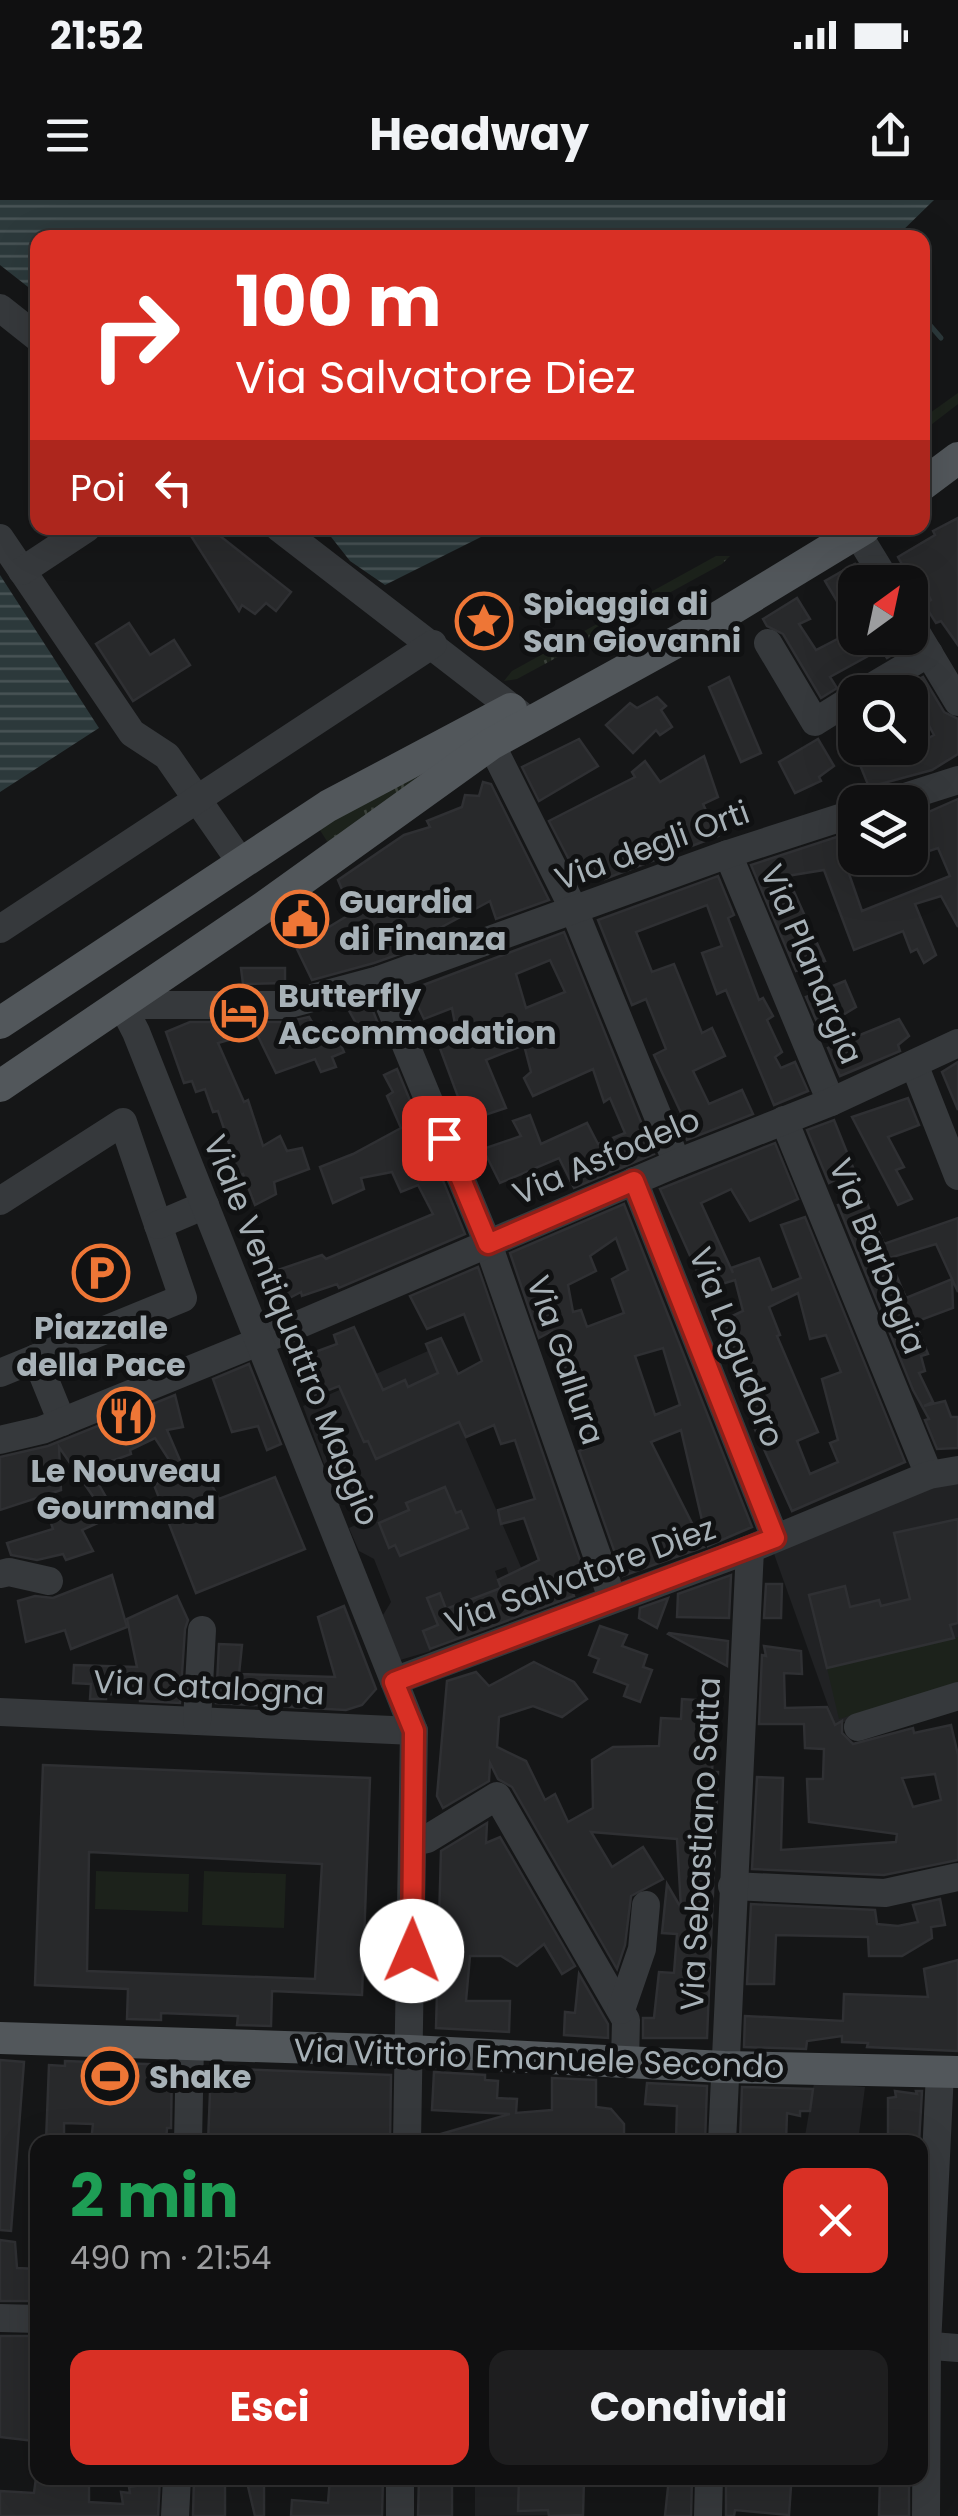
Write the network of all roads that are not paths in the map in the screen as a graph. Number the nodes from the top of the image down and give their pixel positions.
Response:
1 (0, 308) edge
2 (30, 332) edge
3 (958, 434) edge
4 (930, 454) edge
5 (958, 458) edge
6 (930, 479) edge
7 (77, 535) edge
8 (288, 535) edge
9 (839, 535) edge
10 (854, 535) edge
11 (0, 538) edge
12 (875, 565) edge
13 (22, 570) junction
14 (768, 643) dead end
15 (433, 644) junction
16 (929, 653) joint
17 (892, 675) edge
18 (958, 702) edge
19 (838, 708) edge
20 (518, 718) junction
21 (491, 744) junction
22 (450, 757) junction
23 (958, 780) edge
24 (928, 790) edge
25 (199, 798) junction
26 (838, 818) edge
27 (728, 854) junction
28 (243, 863) junction
29 (270, 902) junction
30 (574, 910) junction
31 (0, 929) edge
32 (92, 963) junction
33 (378, 980) junction
34 (122, 1005) junction
35 (0, 1023) edge
36 (958, 1043) edge
37 (914, 1064) junction
38 (0, 1086) edge
39 (832, 1102) junction
40 (784, 1120) junction
41 (677, 1163) junction
42 (958, 1176) edge
43 (634, 1181) junction
44 (0, 1201) edge
45 (204, 1205) junction
46 (158, 1224) junction
47 (488, 1244) junction
48 (258, 1342) junction
49 (36, 1358) junction
50 (0, 1374) edge
51 (62, 1422) junction
52 (0, 1440) edge
53 (958, 1470) edge
54 (929, 1474) junction
55 (762, 1544) junction
56 (0, 1574) edge
57 (48, 1581) dead end
58 (612, 1598) junction
59 (202, 1630) dead end
60 (394, 1682) junction
61 (958, 1696) edge
62 (0, 1712) edge
63 (197, 1721) junction
64 (858, 1727) dead end
65 (414, 1731) junction
66 (413, 1842) junction
67 (958, 1877) edge
68 (732, 1886) junction
69 (646, 1905) dead end
70 (620, 2010) junction
71 (0, 2038) edge
72 (190, 2046) junction
73 (410, 2051) junction
74 (625, 2062) junction
75 (724, 2067) junction
76 (949, 2072) edge
77 (188, 2135) edge
78 (407, 2135) edge
79 (722, 2135) edge
80 (946, 2209) edge
81 (0, 2318) edge
82 (30, 2319) edge
83 (928, 2321) edge
84 (928, 2346) edge
85 (958, 2348) edge
86 (176, 2485) edge
87 (400, 2485) edge
88 (709, 2485) edge
89 (926, 2485) edge
90 (175, 2516) edge
91 (400, 2516) edge
92 (708, 2516) edge
93 (926, 2516) edge

1 - 2 street
3 - 4 main road
5 - 6 main road
7 - 13 street
8 - 15 street
9 - 20 main road
10 - 12 street
11 - 13 street
13 - 25 street
14 - 19 street
15 - 20 street
15 - 25 street
16 - 17 street
16 - 18 street
20 - 21 main road
20 - 22 main road
21 - 22 main road
21 - 30 street
22 - 28 main road
22 - 29 main road
23 - 24 street
25 - 28 street
25 - 31 street
26 - 27 street, Via degli Orti
27 - 30 street, Via degli Orti
27 - 39 street, Via Planargia
28 - 29 main road
28 - 32 main road
29 - 34 main road
30 - 33 street, Via degli Orti
30 - 41 street
32 - 34 main road
32 - 35 main road
33 - 34 street, Via degli Orti
33 - 47 street, Via Gallura
34 - 38 main road
34 - 45 street, Viale Ventiquattro Maggio
36 - 37 street, Via Asfodelo
37 - 39 street, Via Asfodelo
37 - 42 street
39 - 40 street, Via Asfodelo
40 - 41 street, Via Asfodelo
40 - 54 street, Via Barbagia
41 - 43 street, Via Asfodelo
43 - 47 street, Via Asfodelo
43 - 55 street, Via Logudoro
44 - 46 street
45 - 46 street
45 - 48 street, Viale Ventiquattro Maggio
46 - 49 street
47 - 48 street, Via Asfodelo
47 - 58 street, Via Gallura
48 - 51 street, Via Asfodelo
48 - 60 street, Viale Ventiquattro Maggio
49 - 50 street
49 - 51 street
51 - 52 street, Via Asfodelo
53 - 54 street, Via Salvatore Diez
54 - 55 street, Via Salvatore Diez
55 - 58 street, Via Salvatore Diez
55 - 68 street, Via Sebastiano Satta
56 - 57 street
58 - 60 street, Via Salvatore Diez
59 - 63 street
60 - 65 street, Viale Ventiquattro Maggio
61 - 64 street
62 - 63 street, Via Catalogna
63 - 65 street, Via Catalogna
65 - 66 street
66 - 70 street
66 - 73 street
67 - 68 street
68 - 75 street, Via Sebastiano Satta
69 - 70 street
70 - 74 street
71 - 72 main road, Via Vittorio Emanuele Secondo
72 - 73 main road, Via Vittorio Emanuele Secondo
72 - 77 street
73 - 74 main road, Via Vittorio Emanuele Secondo
73 - 78 street
74 - 75 main road, Via Vittorio Emanuele Secondo
75 - 76 main road, Via Vittorio Emanuele Secondo
75 - 79 street, Via Sebastiano Satta
76 - 80 street
80 - 83 street
81 - 82 street
84 - 85 street
86 - 90 street
87 - 91 street
88 - 92 street
89 - 93 street

